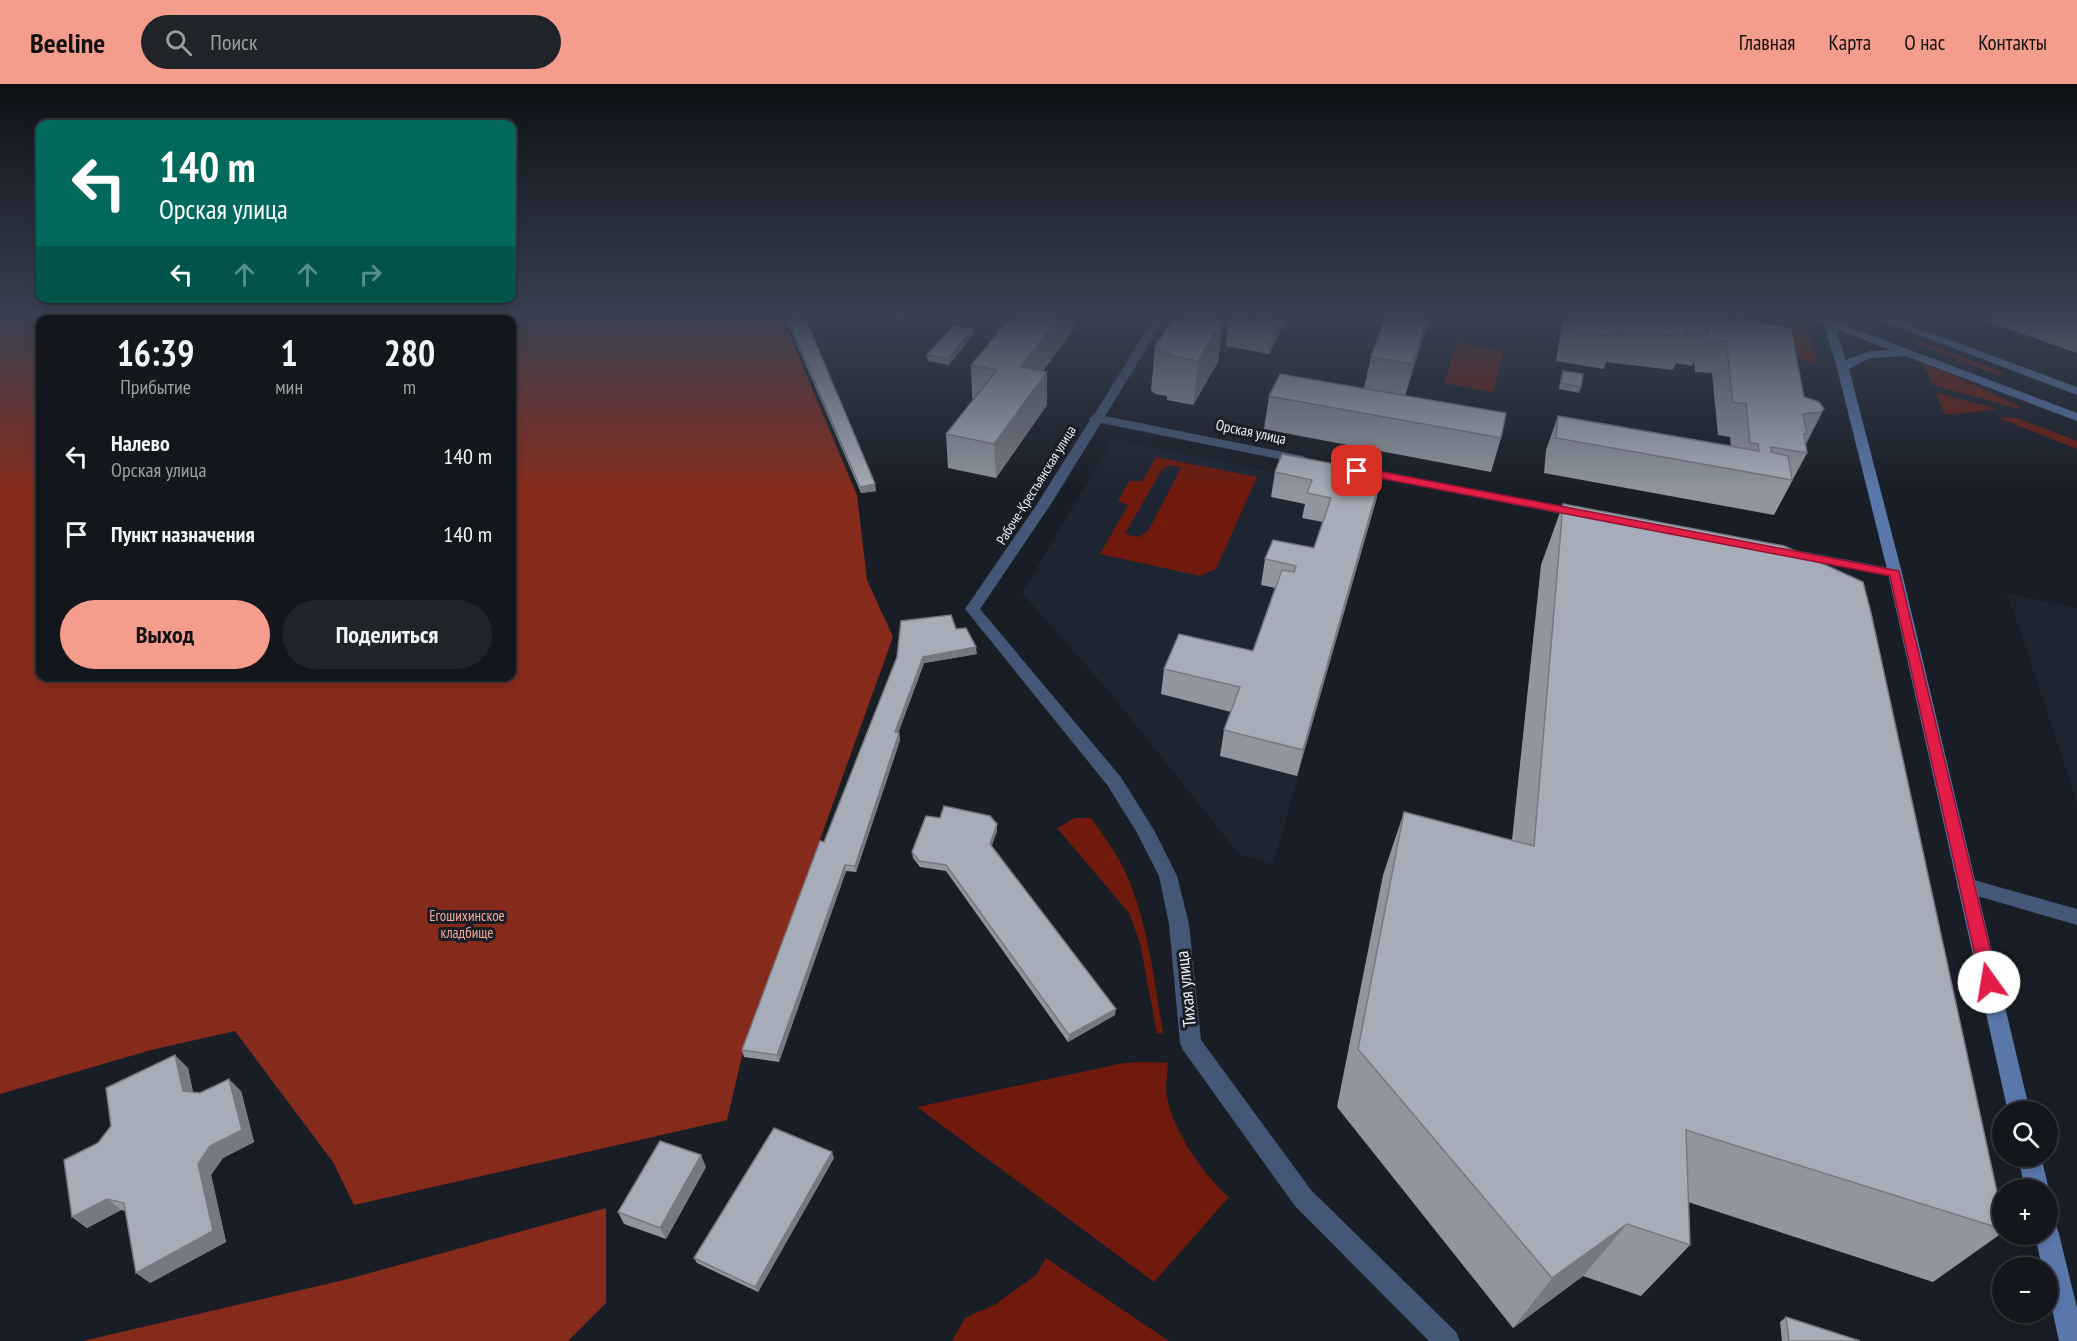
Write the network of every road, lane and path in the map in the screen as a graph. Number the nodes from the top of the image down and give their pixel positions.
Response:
1 (1124, 374) edge
2 (1844, 374) edge
3 (1965, 374) edge
4 (2029, 374) edge
5 (2059, 385) junction
6 (2077, 391) edge
7 (2033, 400) junction
8 (2077, 417) edge
9 (1095, 418) junction
10 (1319, 463) edge
11 (1342, 468) edge
12 (1593, 516) edge
13 (1775, 550) edge
14 (1895, 573) junction
15 (972, 609) joint
16 (1967, 886) junction
17 (2077, 917) edge
18 (2016, 1101) edge
19 (2050, 1245) edge
20 (1447, 1341) edge
21 (2072, 1341) edge

1 - 9 street, Рабоче-Крестьянская улица
2 - 14 main road
3 - 7 main road
4 - 5 main road
5 - 6 main road
5 - 7 main road
7 - 8 main road
9 - 10 street, Орская улица
9 - 15 street, Рабоче-Крестьянская улица
11 - 12 street
13 - 14 street
14 - 16 main road
15 - 20 street, Тихая улица
16 - 17 street
16 - 18 main road
19 - 21 main road

